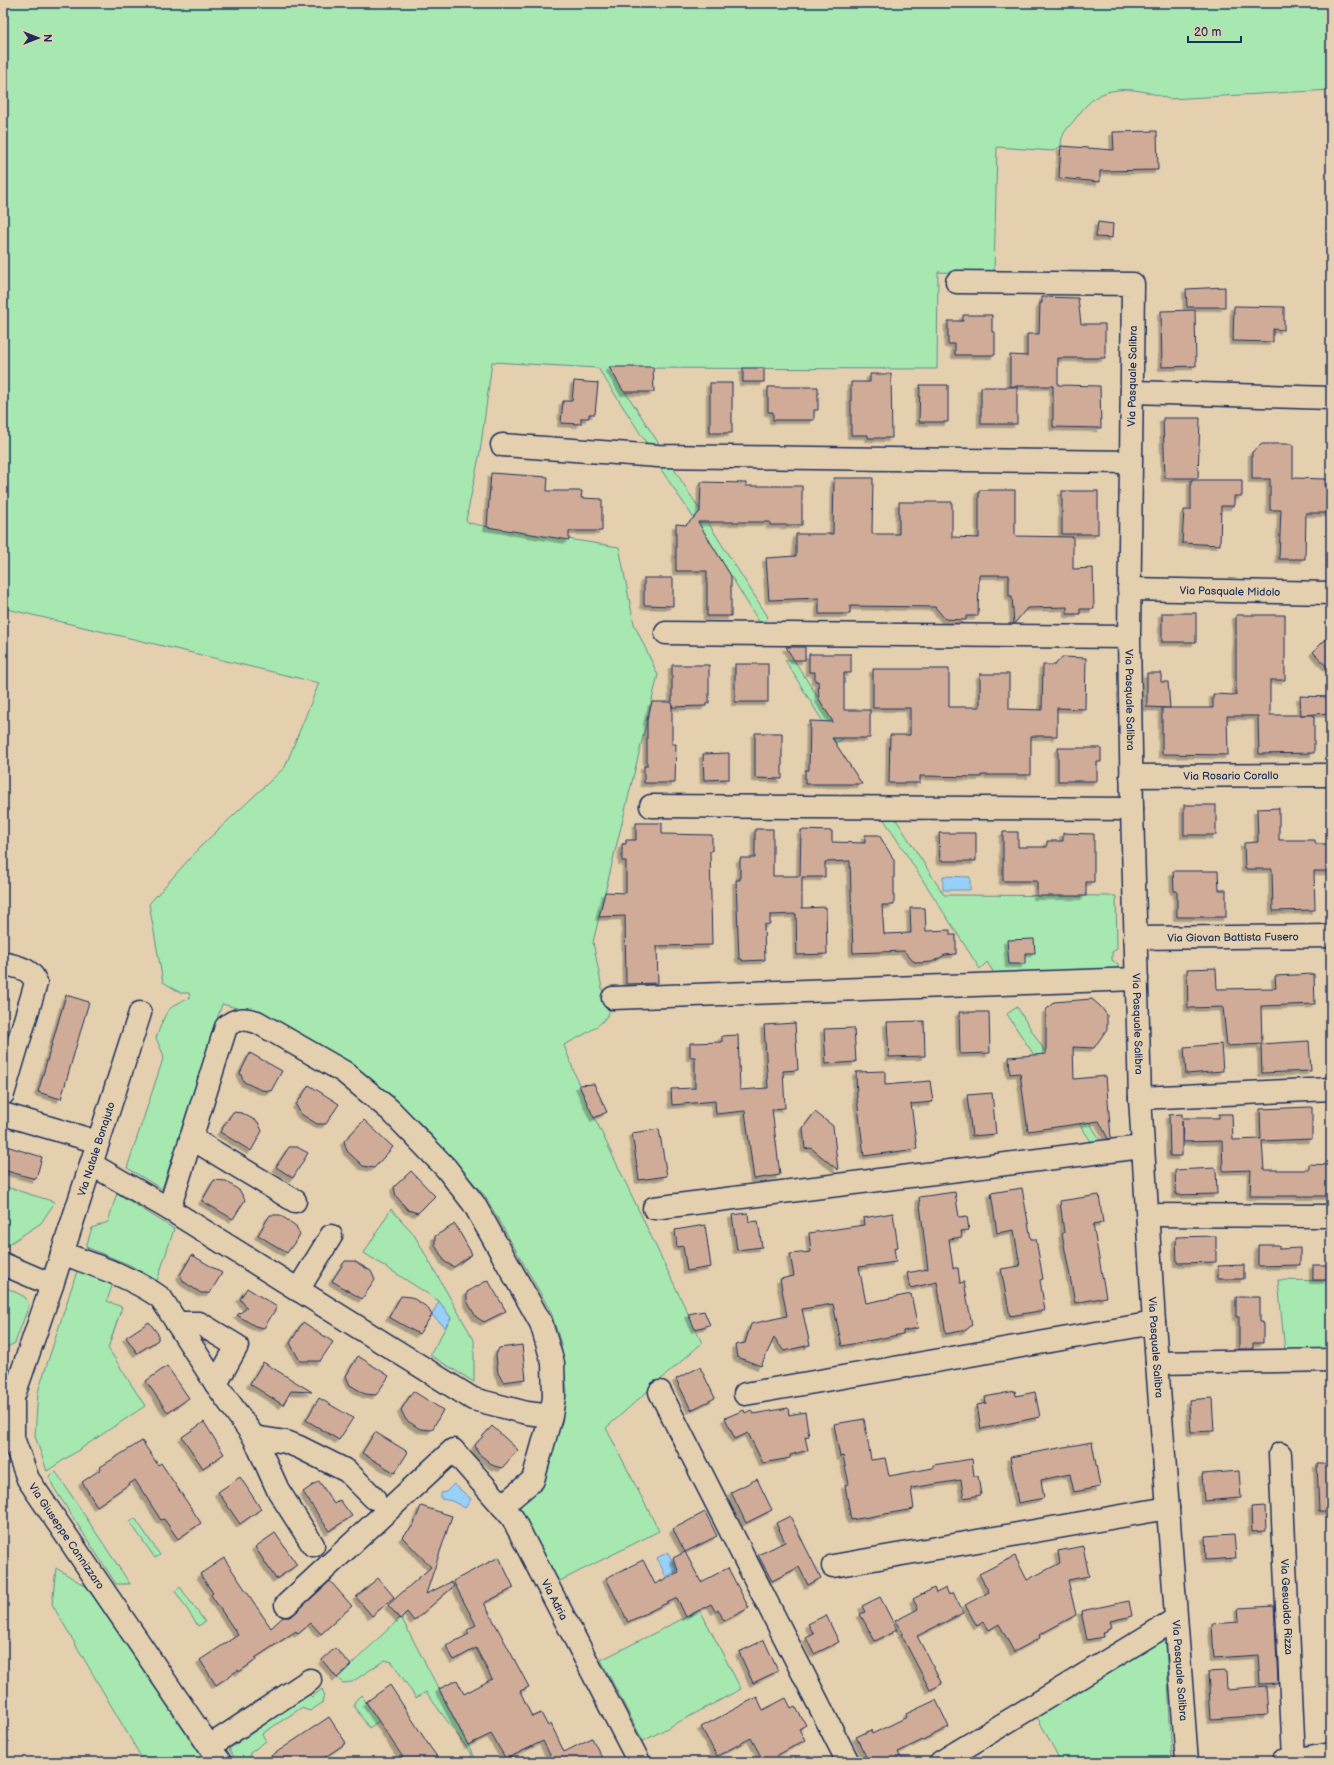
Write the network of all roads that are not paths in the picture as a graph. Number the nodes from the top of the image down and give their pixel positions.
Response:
1 (957, 282) dead end
2 (1132, 392) junction
3 (1331, 398) edge
4 (502, 445) dead end
5 (1130, 462) junction
6 (1129, 589) junction
7 (1331, 593) edge
8 (666, 633) dead end
9 (1129, 637) junction
10 (1331, 775) edge
11 (1131, 776) junction
12 (651, 806) dead end
13 (1132, 809) junction
14 (1331, 936) edge
15 (1135, 938) junction
16 (3, 963) edge
17 (1137, 979) junction
18 (613, 998) dead end
19 (140, 1013) dead end
20 (1331, 1089) edge
21 (3, 1094) edge
22 (1140, 1098) junction
23 (3, 1114) edge
24 (191, 1138) junction
25 (98, 1142) junction
26 (1142, 1146) junction
27 (91, 1164) junction
28 (295, 1200) dead end
29 (654, 1208) dead end
30 (169, 1209) junction
31 (1148, 1215) junction
32 (1331, 1216) edge
33 (331, 1236) dead end
34 (62, 1253) junction
35 (3, 1264) edge
36 (52, 1285) junction
37 (298, 1290) junction
38 (177, 1323) junction
39 (1154, 1323) junction
40 (1331, 1360) edge
41 (1157, 1363) junction
42 (216, 1384) junction
43 (660, 1392) dead end
44 (745, 1394) dead end
45 (550, 1416) junction
46 (254, 1437) junction
47 (1280, 1454) dead end
48 (374, 1498) dead end
49 (502, 1506) junction
50 (1168, 1508) junction
51 (313, 1545) dead end
52 (833, 1566) dead end
53 (286, 1604) dead end
54 (1176, 1619) junction
55 (310, 1680) dead end
56 (1331, 1753) edge
57 (215, 1754) edge
58 (1289, 1761) edge
59 (639, 1762) edge
60 (848, 1762) edge
61 (941, 1762) edge
62 (1187, 1762) edge

1 - 2 street, Via Pasquale Salibra
2 - 3 street
2 - 5 street, Via Pasquale Salibra
4 - 5 street
5 - 6 street, Via Pasquale Salibra
6 - 7 street, Via Pasquale Midolo
6 - 9 street, Via Pasquale Salibra
8 - 9 street
9 - 11 street, Via Pasquale Salibra
10 - 11 street, Via Rosario Corallo
11 - 13 street, Via Pasquale Salibra
12 - 13 street
13 - 15 street, Via Pasquale Salibra
14 - 15 street, Via Giovan Battista Fusero
15 - 17 street, Via Pasquale Salibra
16 - 21 street
17 - 18 street
17 - 22 street, Via Pasquale Salibra
19 - 25 street, Via Natale Bonajuto
20 - 22 street
22 - 26 street, Via Pasquale Salibra
23 - 25 street
24 - 28 street
24 - 30 street
24 - 45 street
25 - 27 street, Via Natale Bonajuto
26 - 29 street
26 - 31 street, Via Pasquale Salibra
27 - 30 street
27 - 34 street, Via Natale Bonajuto
30 - 37 street
31 - 32 street
31 - 39 street, Via Pasquale Salibra
33 - 37 street
34 - 36 street, Via Natale Bonajuto
34 - 38 street
35 - 36 street
36 - 57 street, Via Giuseppe Cannizzaro
37 - 45 street
38 - 42 street
38 - 42 street
39 - 41 street, Via Pasquale Salibra
39 - 44 street
40 - 41 street
41 - 50 street, Via Pasquale Salibra
42 - 46 street
43 - 60 street
45 - 49 street
46 - 48 street
46 - 51 street
47 - 58 street, Via Gesualdo Rizza
49 - 53 street, Via Adria
49 - 59 street, Via Adria
50 - 52 street
50 - 54 street, Via Pasquale Salibra
54 - 61 street
54 - 62 street, Via Pasquale Salibra
55 - 57 street
56 - 58 street

